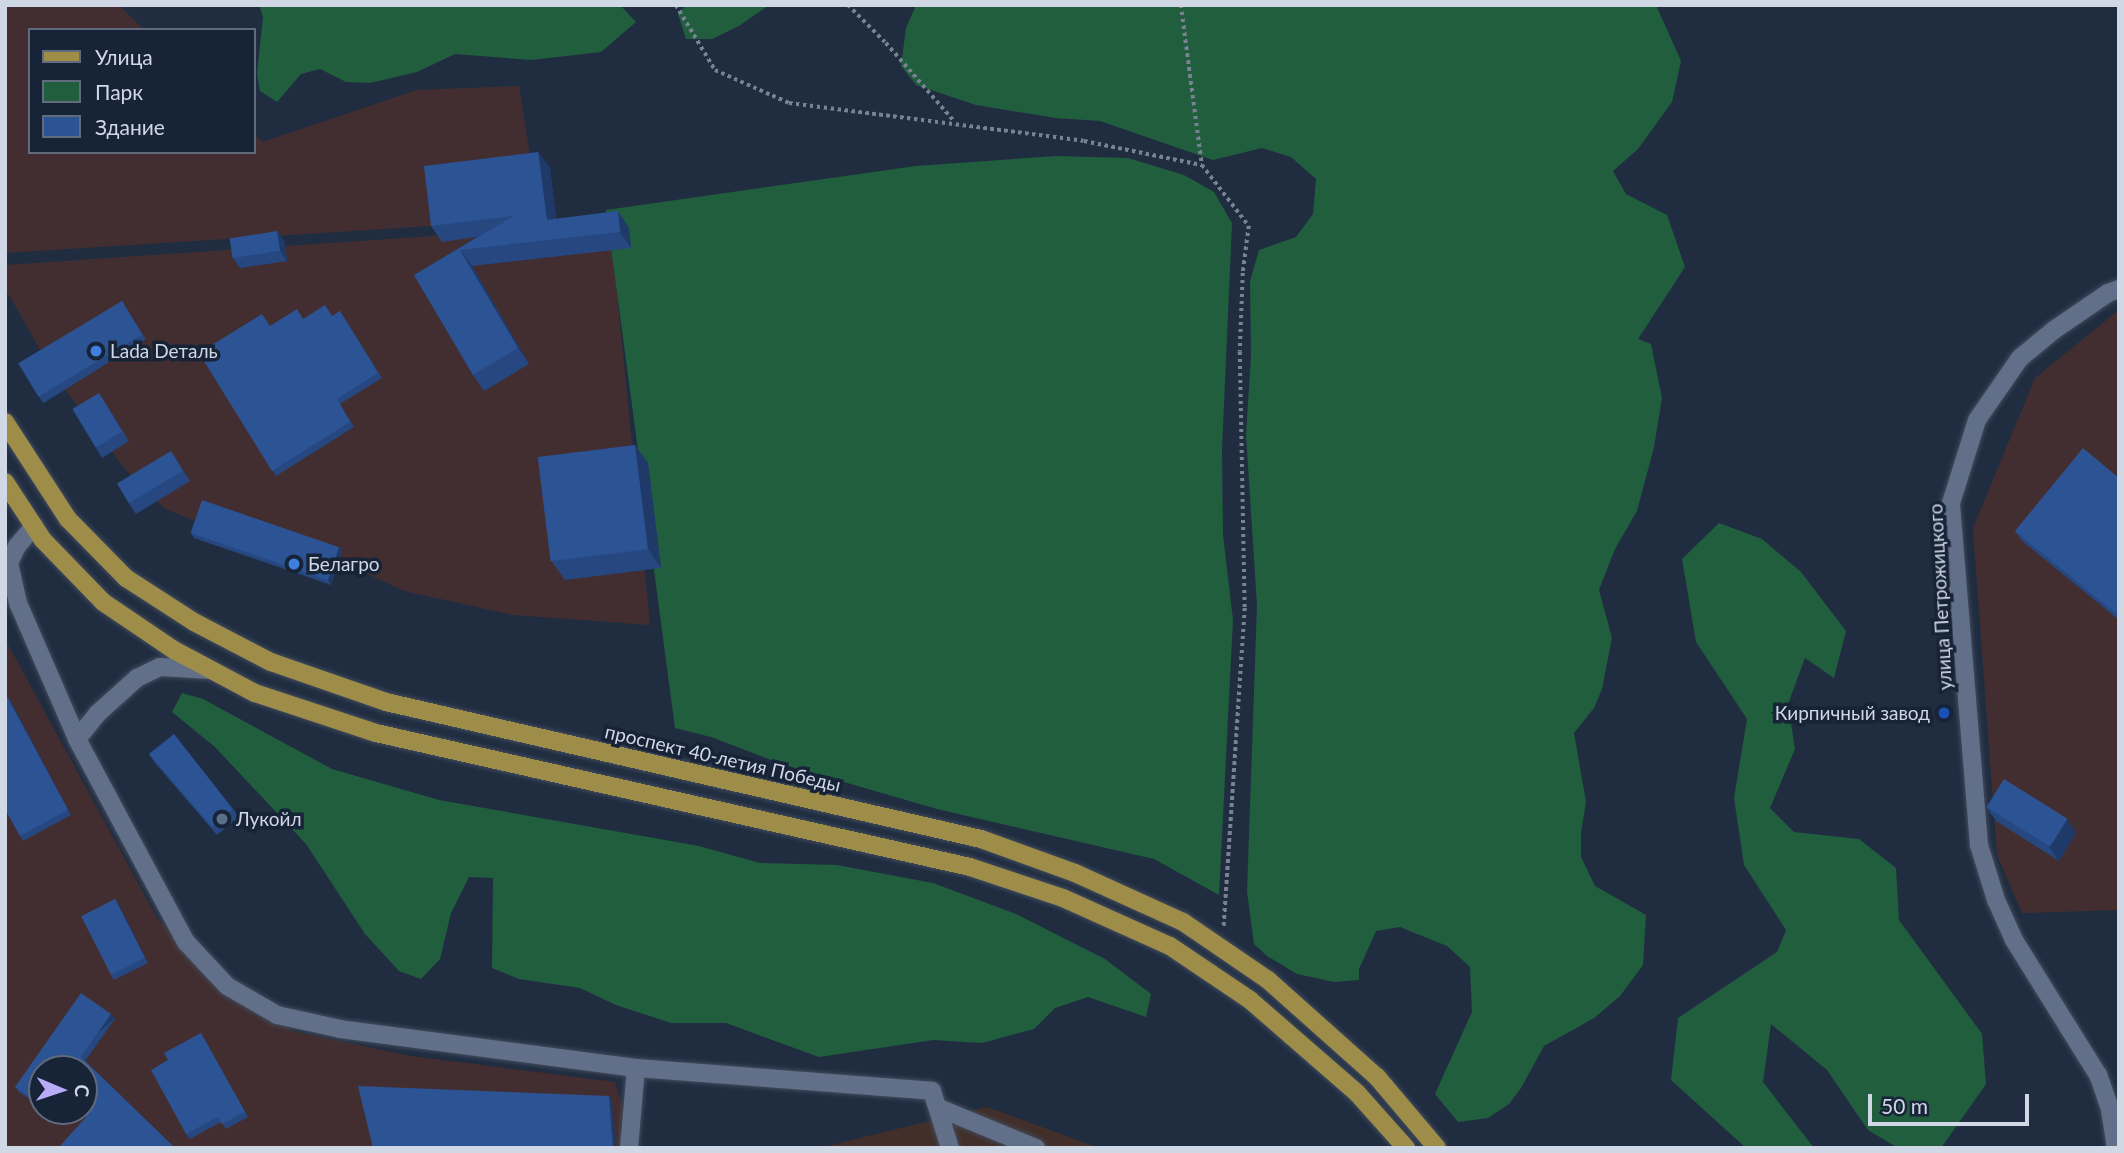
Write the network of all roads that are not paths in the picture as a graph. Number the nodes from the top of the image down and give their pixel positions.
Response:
1 (2119, 289) edge
2 (5, 422) edge
3 (5, 482) edge
4 (59, 506) junction
5 (34, 526) junction
6 (210, 670) junction
7 (77, 739) junction
8 (636, 1068) junction
9 (2119, 1093) edge
10 (939, 1108) junction
11 (629, 1148) edge
12 (950, 1148) edge
13 (1036, 1148) edge
14 (1406, 1148) edge
15 (1437, 1148) edge
16 (2116, 1148) edge

1 - 16 street, улица Петрожицкого
2 - 4 main road, проспект 40-летия Победы
3 - 5 main road
4 - 5 main road
4 - 15 main road, проспект 40-летия Победы
5 - 6 main road
5 - 7 street
6 - 7 street
6 - 14 main road
7 - 8 street
8 - 10 street
8 - 11 street
9 - 16 street
10 - 12 street
10 - 13 street

